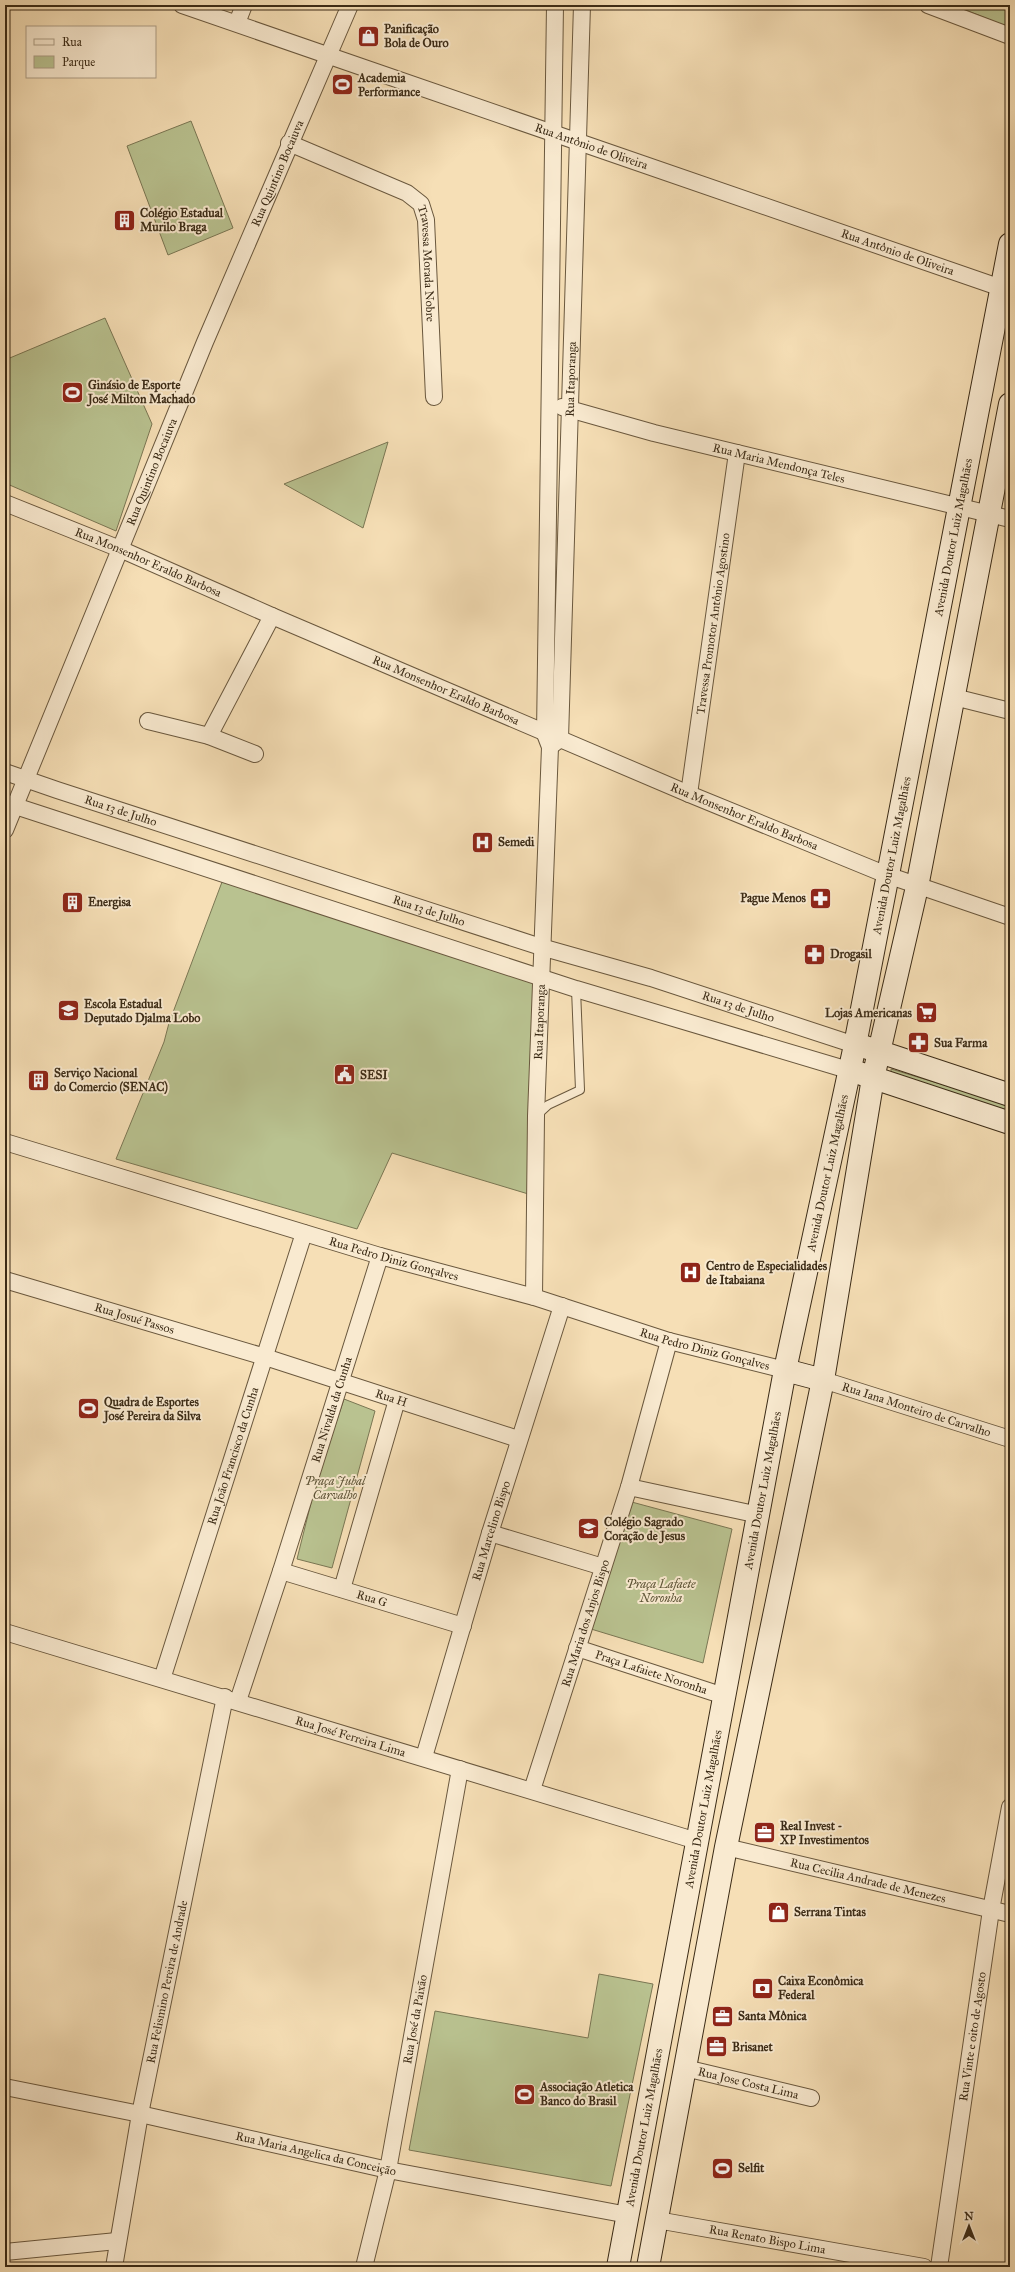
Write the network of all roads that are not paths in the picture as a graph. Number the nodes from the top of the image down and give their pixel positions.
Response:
1 (182, 5) edge
2 (244, 5) edge
3 (350, 5) edge
4 (555, 5) edge
5 (582, 5) edge
6 (928, 5) edge
7 (237, 23) junction
8 (1008, 35) edge
9 (329, 55) junction
10 (552, 132) junction
11 (579, 141) junction
12 (289, 143) junction
13 (1010, 244) edge
14 (1006, 289) edge
15 (434, 397) dead end
16 (548, 404) junction
17 (1010, 404) edge
18 (570, 409) junction
19 (737, 453) junction
20 (5, 503) edge
21 (961, 507) junction
22 (989, 514) junction
23 (1010, 519) edge
24 (120, 549) junction
25 (272, 616) junction
26 (954, 697) junction
27 (1010, 711) edge
28 (148, 721) dead end
29 (209, 736) junction
30 (552, 740) junction
31 (254, 754) dead end
32 (5, 772) edge
33 (27, 779) junction
34 (689, 794) junction
35 (10, 805) edge
36 (5, 830) edge
37 (888, 875) junction
38 (917, 887) junction
39 (1010, 917) edge
40 (542, 947) junction
41 (542, 976) junction
42 (576, 989) junction
43 (855, 1045) junction
44 (880, 1050) junction
45 (848, 1070) junction
46 (873, 1078) junction
47 (1010, 1095) edge
48 (536, 1116) junction
49 (1010, 1123) edge
50 (5, 1142) edge
51 (304, 1233) junction
52 (380, 1256) junction
53 (5, 1280) edge
54 (534, 1297) junction
55 (562, 1306) junction
56 (669, 1341) junction
57 (264, 1357) junction
58 (785, 1370) junction
59 (823, 1380) junction
60 (341, 1381) junction
61 (397, 1400) junction
62 (518, 1439) junction
63 (1010, 1439) edge
64 (629, 1487) junction
65 (759, 1515) junction
66 (490, 1533) junction
67 (603, 1567) junction
68 (281, 1571) junction
69 (342, 1589) junction
70 (463, 1626) junction
71 (5, 1632) edge
72 (577, 1648) junction
73 (162, 1679) junction
74 (724, 1696) junction
75 (231, 1699) junction
76 (424, 1757) junction
77 (460, 1769) junction
78 (532, 1790) junction
79 (1010, 1807) edge
80 (697, 1841) junction
81 (726, 1847) junction
82 (991, 1910) junction
83 (1010, 1914) edge
84 (685, 2068) junction
85 (5, 2087) edge
86 (811, 2098) dead end
87 (140, 2114) junction
88 (388, 2170) junction
89 (628, 2215) junction
90 (657, 2220) junction
91 (117, 2241) junction
92 (5, 2252) edge
93 (114, 2267) edge
94 (364, 2267) edge
95 (618, 2267) edge
96 (648, 2267) edge
97 (924, 2267) edge
98 (939, 2267) edge

1 - 7 street, Rua Antônio de Oliveira
2 - 7 street
3 - 9 street, Rua Quintino Bocaiuva
4 - 10 street, Rua Itaporanga
5 - 11 street, Rua Itaporanga
6 - 8 street
7 - 9 street, Rua Antônio de Oliveira
9 - 10 street, Rua Antônio de Oliveira
9 - 12 street, Rua Quintino Bocaiuva
10 - 11 street, Rua Antônio de Oliveira
10 - 16 street, Rua Itaporanga
11 - 14 street, Rua Antônio de Oliveira
11 - 18 street, Rua Itaporanga
12 - 15 street, Travessa Morada Nobre
12 - 24 street, Rua Quintino Bocaiuva
13 - 14 street, Avenida Doutor Luiz Magalhães
14 - 21 street, Avenida Doutor Luiz Magalhães
16 - 18 street, Rua Maria Mendonça Teles
16 - 30 street, Rua Itaporanga
17 - 22 street
18 - 19 street, Rua Maria Mendonça Teles
18 - 30 street, Rua Itaporanga
19 - 21 street, Rua Maria Mendonça Teles
19 - 34 street, Travessa Promotor Antônio Agostino
20 - 24 street, Rua Monsenhor Eraldo Barbosa
21 - 22 street, Rua Maria Mendonça Teles
21 - 37 street, Avenida Doutor Luiz Magalhães
22 - 23 street, Rua Maria Mendonça Teles
22 - 26 street
24 - 25 street, Rua Monsenhor Eraldo Barbosa
24 - 33 street, Rua Quintino Bocaiuva
25 - 29 street
25 - 30 street, Rua Monsenhor Eraldo Barbosa
26 - 27 street
26 - 38 street
28 - 29 street
29 - 31 street
30 - 34 street, Rua Monsenhor Eraldo Barbosa
30 - 40 street, Rua Itaporanga
32 - 33 street, Rua 13 de Julho
33 - 35 street, Rua Quintino Bocaiuva
33 - 40 street, Rua 13 de Julho
34 - 37 street, Rua Monsenhor Eraldo Barbosa
35 - 36 street, Rua Quintino Bocaiuva
35 - 41 street
37 - 38 street, Rua Monsenhor Eraldo Barbosa
37 - 43 street, Avenida Doutor Luiz Magalhães
38 - 39 street, Rua Monsenhor Eraldo Barbosa
38 - 44 street
40 - 41 street, Rua Itaporanga
40 - 43 street, Rua 13 de Julho
41 - 42 street
41 - 48 street, Rua Itaporanga
42 - 45 street
42 - 48 lane
43 - 44 street
43 - 45 street, Avenida Doutor Luiz Magalhães
44 - 46 street
44 - 47 street
45 - 46 street
45 - 58 street, Avenida Doutor Luiz Magalhães
46 - 49 street
46 - 59 street
48 - 54 street, Rua Itaporanga
50 - 51 street, Rua Pedro Diniz Gonçalves
51 - 52 street, Rua Pedro Diniz Gonçalves
51 - 57 street, Rua João Francisco da Cunha
52 - 54 street, Rua Pedro Diniz Gonçalves
52 - 60 street, Rua Nivalda da Cunha
53 - 57 street, Rua Josué Passos
54 - 55 street, Rua Pedro Diniz Gonçalves
55 - 56 street, Rua Pedro Diniz Gonçalves
55 - 62 street, Rua Marcelino Bispo
56 - 58 street, Rua Pedro Diniz Gonçalves
56 - 64 street, Rua Maria dos Anjos Bispo
57 - 60 street, Rua H
57 - 73 street, Rua João Francisco da Cunha
58 - 59 street
58 - 65 street, Avenida Doutor Luiz Magalhães
59 - 63 street, Rua Iana Monteiro de Carvalho
59 - 81 street
60 - 61 street, Rua H
60 - 68 street, Rua Nivalda da Cunha
61 - 62 street, Rua H
61 - 69 street
62 - 66 street, Rua Marcelino Bispo
64 - 65 street
64 - 67 street, Rua Maria dos Anjos Bispo
65 - 74 street, Avenida Doutor Luiz Magalhães
66 - 67 street
66 - 70 street, Rua Marcelino Bispo
67 - 72 street, Rua Maria dos Anjos Bispo
68 - 69 street, Rua G
68 - 75 street, Rua Nivalda da Cunha
69 - 70 street, Rua G
70 - 76 street, Rua Marcelino Bispo
71 - 73 street, Rua José Ferreira Lima
72 - 74 street, Praça Lafaiete Noronha
72 - 78 street, Rua Maria dos Anjos Bispo
73 - 75 street, Rua José Ferreira Lima
74 - 80 street, Avenida Doutor Luiz Magalhães
75 - 76 street, Rua José Ferreira Lima
75 - 87 street, Rua Felismino Pereira de Andrade
76 - 77 street, Rua José Ferreira Lima
77 - 78 street, Rua José Ferreira Lima
77 - 88 street, Rua José da Paixão
78 - 80 street, Rua José Ferreira Lima
79 - 82 street, Rua Vinte e oito de Agosto
80 - 89 street, Avenida Doutor Luiz Magalhães
81 - 82 street, Rua Cecilia Andrade de Menezes
81 - 84 street
82 - 83 street, Rua Cecilia Andrade de Menezes
82 - 98 street, Rua Vinte e oito de Agosto
84 - 86 street, Rua Jose Costa Lima
84 - 90 street
85 - 87 street, Rua Maria Angelica da Conceição
87 - 88 street, Rua Maria Angelica da Conceição
87 - 91 street, Rua Felismino Pereira de Andrade
88 - 89 street, Rua Maria Angelica da Conceição
88 - 94 street, Rua José da Paixão
89 - 95 street, Avenida Doutor Luiz Magalhães
90 - 96 street
90 - 97 street, Rua Renato Bispo Lima
91 - 92 street
91 - 93 street, Rua Felismino Pereira de Andrade

